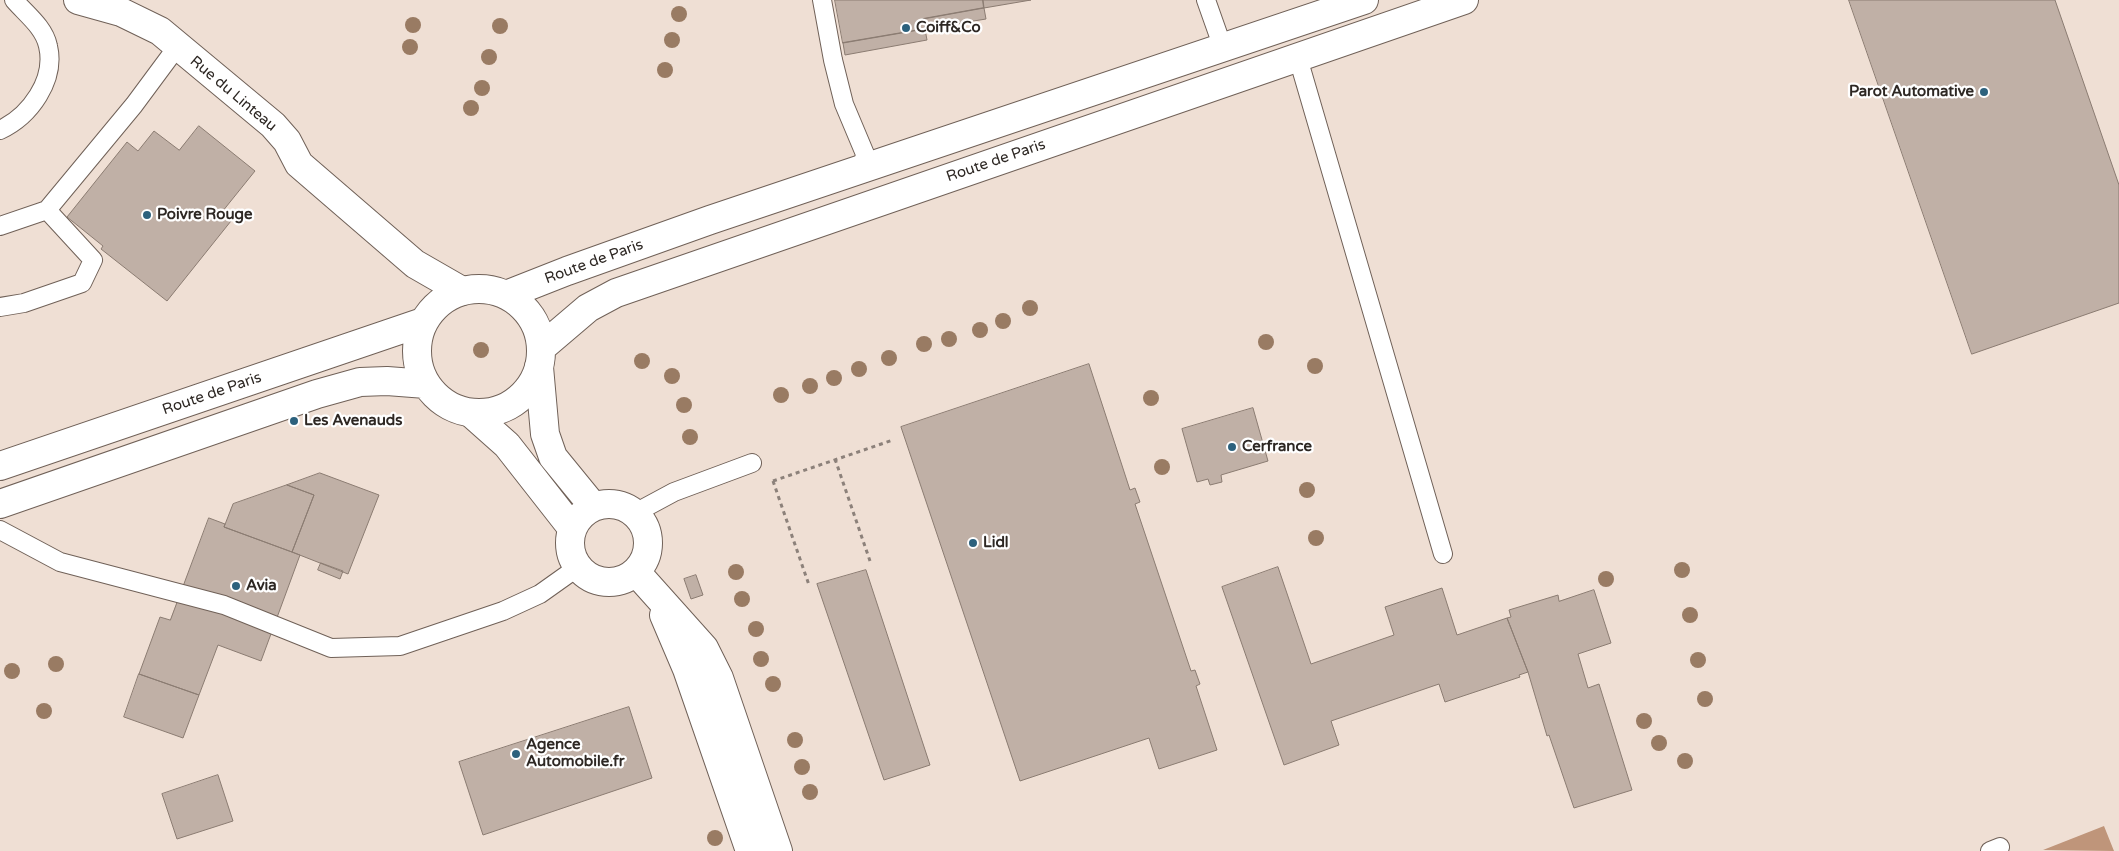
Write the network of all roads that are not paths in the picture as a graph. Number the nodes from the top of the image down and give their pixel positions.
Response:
1 (14, 0) edge
2 (78, 0) edge
3 (822, 0) edge
4 (1206, 0) edge
5 (1364, 0) edge
6 (1464, 0) edge
7 (177, 47) junction
8 (1222, 48) junction
9 (1298, 58) junction
10 (0, 130) edge
11 (862, 170) junction
12 (47, 210) junction
13 (0, 226) edge
14 (462, 291) junction
15 (506, 295) junction
16 (0, 307) edge
17 (423, 322) junction
18 (540, 358) junction
19 (426, 384) junction
20 (471, 413) junction
21 (752, 463) dead end
22 (0, 466) edge
23 (0, 504) edge
24 (592, 506) junction
25 (635, 513) junction
26 (572, 528) junction
27 (0, 530) edge
28 (1442, 554) dead end
29 (578, 567) junction
30 (636, 572) junction
31 (656, 595) junction
32 (750, 851) edge
33 (778, 851) edge

1 - 10 lane
2 - 7 main road, Rue du Linteau
3 - 11 lane
4 - 8 lane
5 - 8 main road, Route de Paris
6 - 9 main road, Route de Paris
7 - 12 lane
7 - 14 main road, Rue du Linteau
8 - 11 main road, Route de Paris
9 - 18 main road, Route de Paris
9 - 28 lane
11 - 15 main road, Route de Paris
12 - 13 lane
12 - 16 lane
14 - 15 main road
14 - 17 main road
15 - 18 main road
17 - 19 main road
17 - 22 main road, Route de Paris
18 - 20 main road
18 - 24 main road
19 - 20 main road
19 - 23 main road
20 - 26 main road
21 - 25 lane
24 - 25 main road
24 - 26 main road
25 - 30 main road
26 - 29 main road
27 - 29 lane
29 - 30 main road
30 - 31 main road
31 - 32 main road
31 - 33 main road

